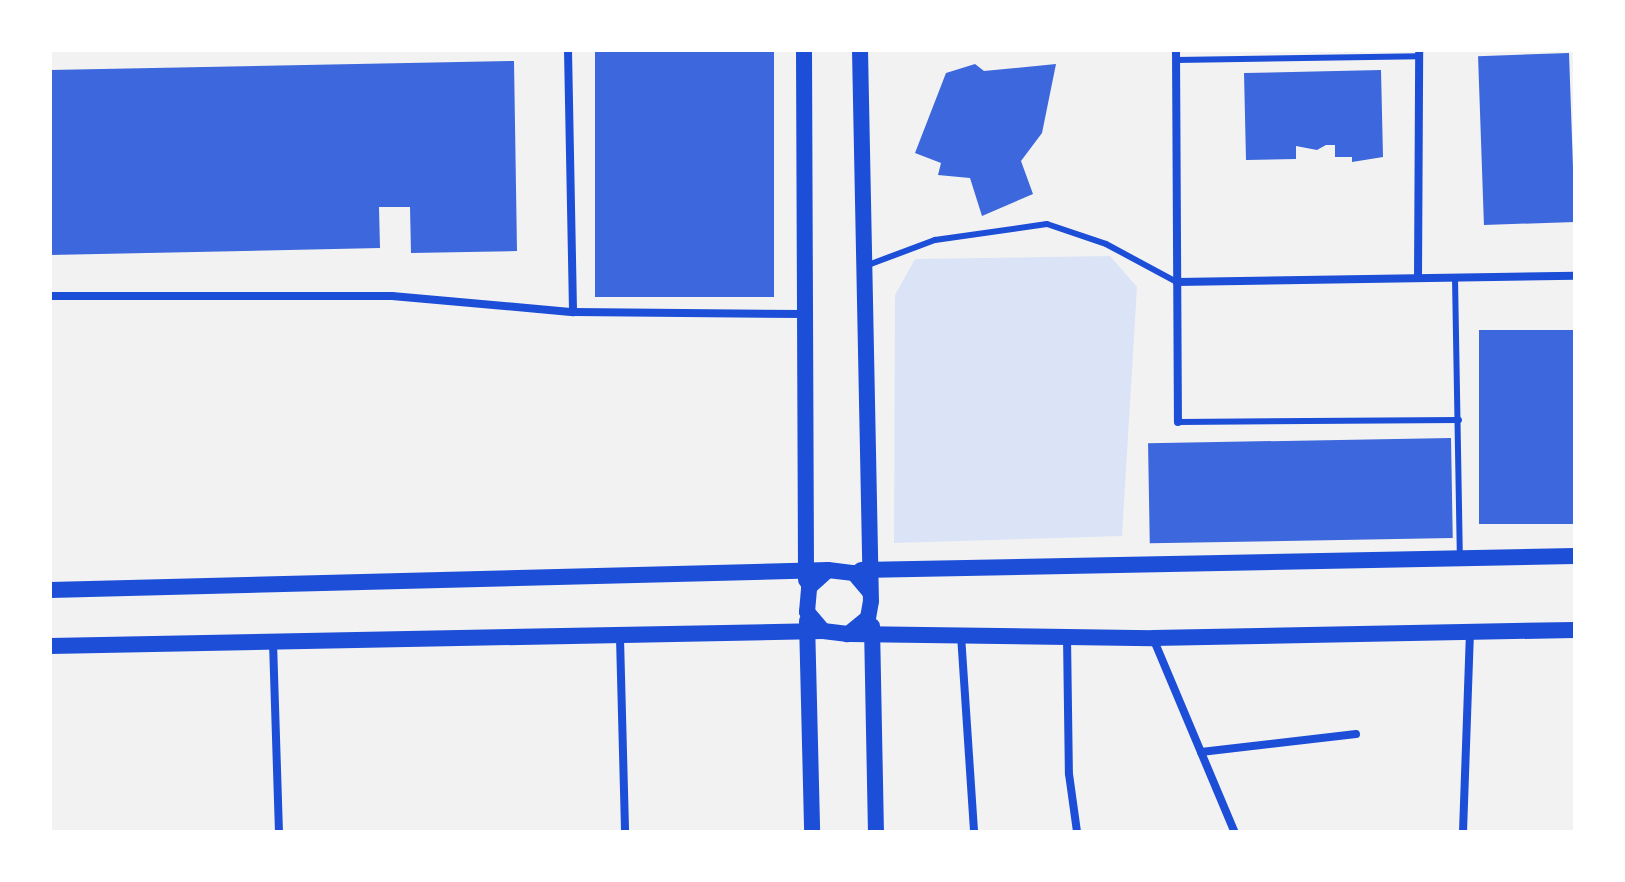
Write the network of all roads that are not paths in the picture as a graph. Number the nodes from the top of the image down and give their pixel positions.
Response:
1 (568, 50) edge
2 (804, 50) edge
3 (860, 50) edge
4 (1176, 50) edge
5 (1258, 50) edge
6 (1419, 53) edge
7 (1259, 59) junction
8 (1176, 60) junction
9 (863, 267) junction
10 (1575, 276) edge
11 (1418, 278) junction
12 (1455, 278) junction
13 (1177, 282) junction
14 (50, 296) edge
15 (573, 312) junction
16 (807, 314) junction
17 (1459, 420) junction
18 (1178, 422) joint
19 (1575, 556) edge
20 (1460, 559) junction
21 (837, 570) junction
22 (870, 570) junction
23 (806, 572) junction
24 (50, 590) edge
25 (870, 601) junction
26 (806, 603) junction
27 (1575, 630) edge
28 (815, 632) junction
29 (1470, 632) junction
30 (848, 634) junction
31 (873, 634) junction
32 (961, 635) junction
33 (1067, 636) junction
34 (620, 638) junction
35 (1153, 638) junction
36 (273, 642) junction
37 (50, 646) edge
38 (1356, 734) dead end
39 (1201, 752) junction
40 (1234, 831) edge
41 (279, 832) edge
42 (625, 832) edge
43 (812, 832) edge
44 (876, 832) edge
45 (974, 832) edge
46 (1077, 832) edge
47 (1463, 832) edge

1 - 15 street
2 - 16 main road
3 - 9 main road
4 - 8 street
5 - 7 lane
6 - 7 lane
6 - 11 street
7 - 8 lane
8 - 13 street
9 - 13 lane
9 - 22 main road
10 - 12 street
11 - 12 street
11 - 13 street
12 - 17 lane
13 - 18 street
14 - 15 street
15 - 16 street
16 - 23 main road
17 - 18 lane
17 - 20 lane
19 - 20 main road
20 - 22 main road
21 - 22 main road
21 - 23 main road
21 - 25 main road
21 - 26 main road
22 - 25 main road
23 - 24 main road
23 - 26 main road
25 - 30 main road
25 - 31 main road
26 - 28 main road
27 - 29 main road
28 - 30 main road
28 - 34 main road
28 - 43 main road
29 - 35 main road
29 - 47 street
30 - 31 main road
31 - 32 main road
31 - 44 main road
32 - 33 main road
32 - 45 street
33 - 35 main road
33 - 46 street
34 - 36 main road
34 - 42 street
35 - 39 street
36 - 37 main road
36 - 41 street
38 - 39 street
39 - 40 street

